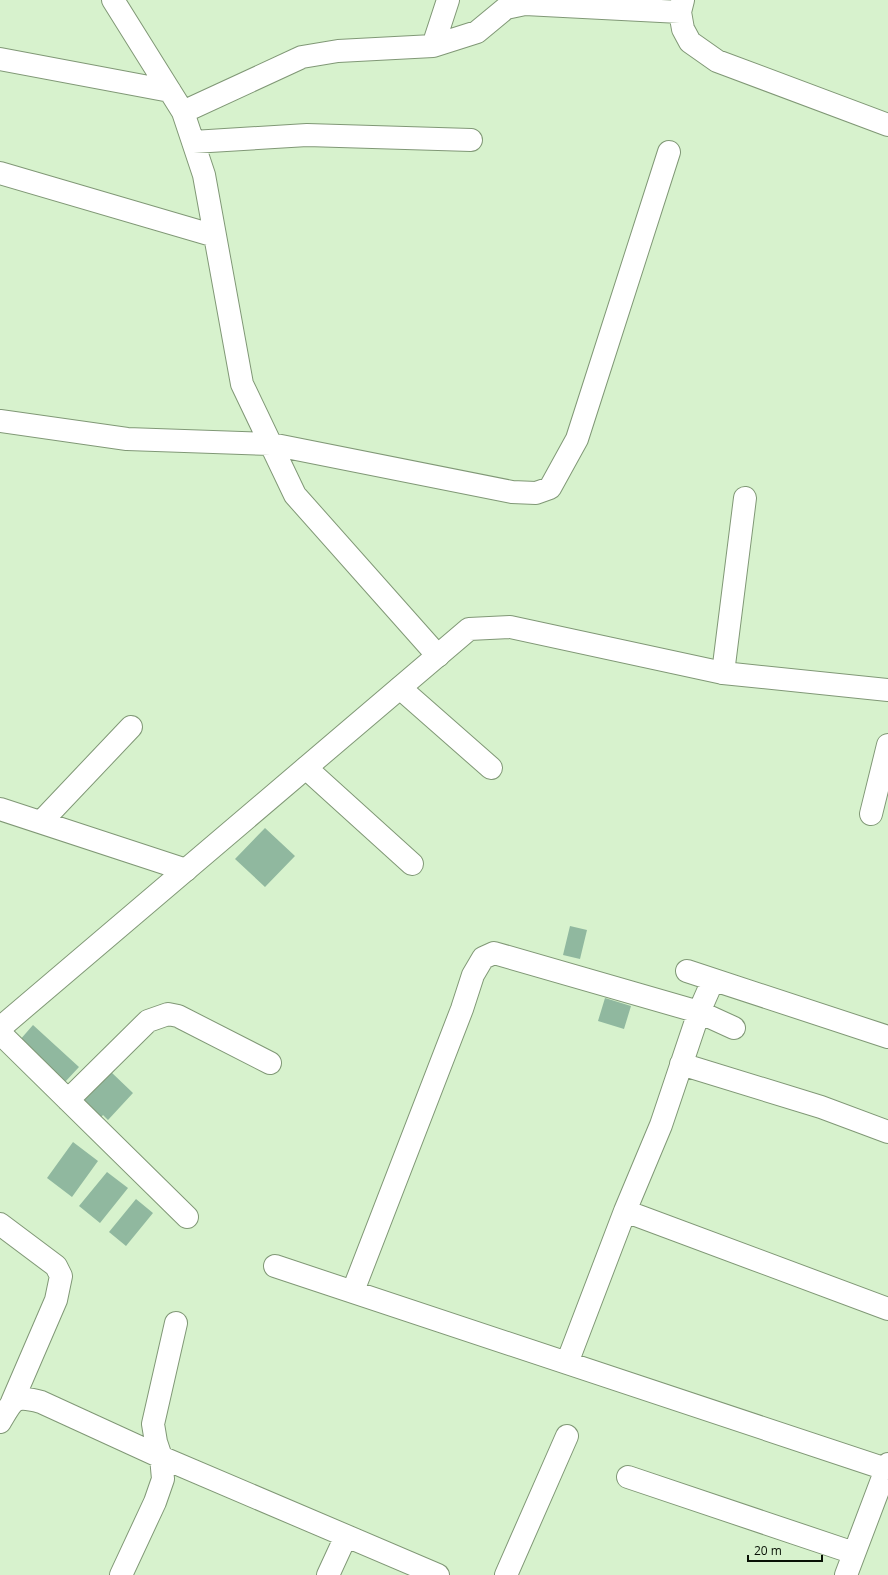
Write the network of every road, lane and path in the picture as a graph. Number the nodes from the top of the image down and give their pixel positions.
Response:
1 (113, 0) edge
2 (448, 0) edge
3 (682, 6) edge
4 (433, 46) junction
5 (0, 59) edge
6 (170, 91) junction
7 (183, 112) junction
8 (888, 125) edge
9 (471, 140) dead end
10 (193, 142) junction
11 (669, 152) dead end
12 (0, 173) edge
13 (215, 236) junction
14 (0, 421) edge
15 (271, 444) junction
16 (745, 498) dead end
17 (438, 656) junction
18 (723, 673) junction
19 (400, 688) junction
20 (888, 690) edge
21 (131, 727) dead end
22 (888, 745) edge
23 (306, 768) junction
24 (491, 768) dead end
25 (0, 809) edge
26 (871, 814) dead end
27 (41, 822) junction
28 (412, 864) dead end
29 (186, 870) junction
30 (687, 971) dead end
31 (713, 980) junction
32 (699, 1012) junction
33 (0, 1028) edge
34 (734, 1028) dead end
35 (0, 1033) edge
36 (888, 1037) edge
37 (270, 1063) dead end
38 (681, 1064) junction
39 (68, 1100) junction
40 (888, 1132) edge
41 (625, 1211) junction
42 (187, 1217) dead end
43 (0, 1224) edge
44 (275, 1266) dead end
45 (353, 1292) junction
46 (888, 1309) edge
47 (176, 1323) dead end
48 (567, 1363) junction
49 (12, 1402) junction
50 (0, 1422) edge
51 (568, 1436) dead end
52 (161, 1457) junction
53 (887, 1466) edge
54 (628, 1477) dead end
55 (346, 1536) junction
56 (854, 1553) junction
57 (431, 1574) edge
58 (120, 1575) edge
59 (328, 1575) edge
60 (506, 1575) edge
61 (846, 1575) edge

1 - 6 street
2 - 4 street
3 - 4 street
3 - 8 street
4 - 7 street
5 - 6 street
6 - 7 street
7 - 10 street
9 - 10 street
10 - 13 street
11 - 15 street
12 - 13 street
13 - 15 street
14 - 15 street
15 - 17 street
16 - 18 street
17 - 18 street
17 - 19 street
18 - 20 street
19 - 23 street
19 - 24 street
21 - 27 street
22 - 26 street
23 - 28 street
23 - 29 street
25 - 27 street
27 - 29 street
29 - 33 street
30 - 31 street
31 - 32 street
31 - 36 street
32 - 34 street
32 - 38 street
32 - 45 street
35 - 39 street
37 - 39 street
38 - 40 street
38 - 41 street
39 - 42 street
41 - 46 street
41 - 48 street
43 - 49 street
44 - 45 street
45 - 48 street
47 - 52 street
48 - 53 street
49 - 50 street
49 - 52 street
51 - 60 street
52 - 55 street
52 - 58 street
53 - 56 street
54 - 56 street
55 - 57 street
55 - 59 street
56 - 61 street

